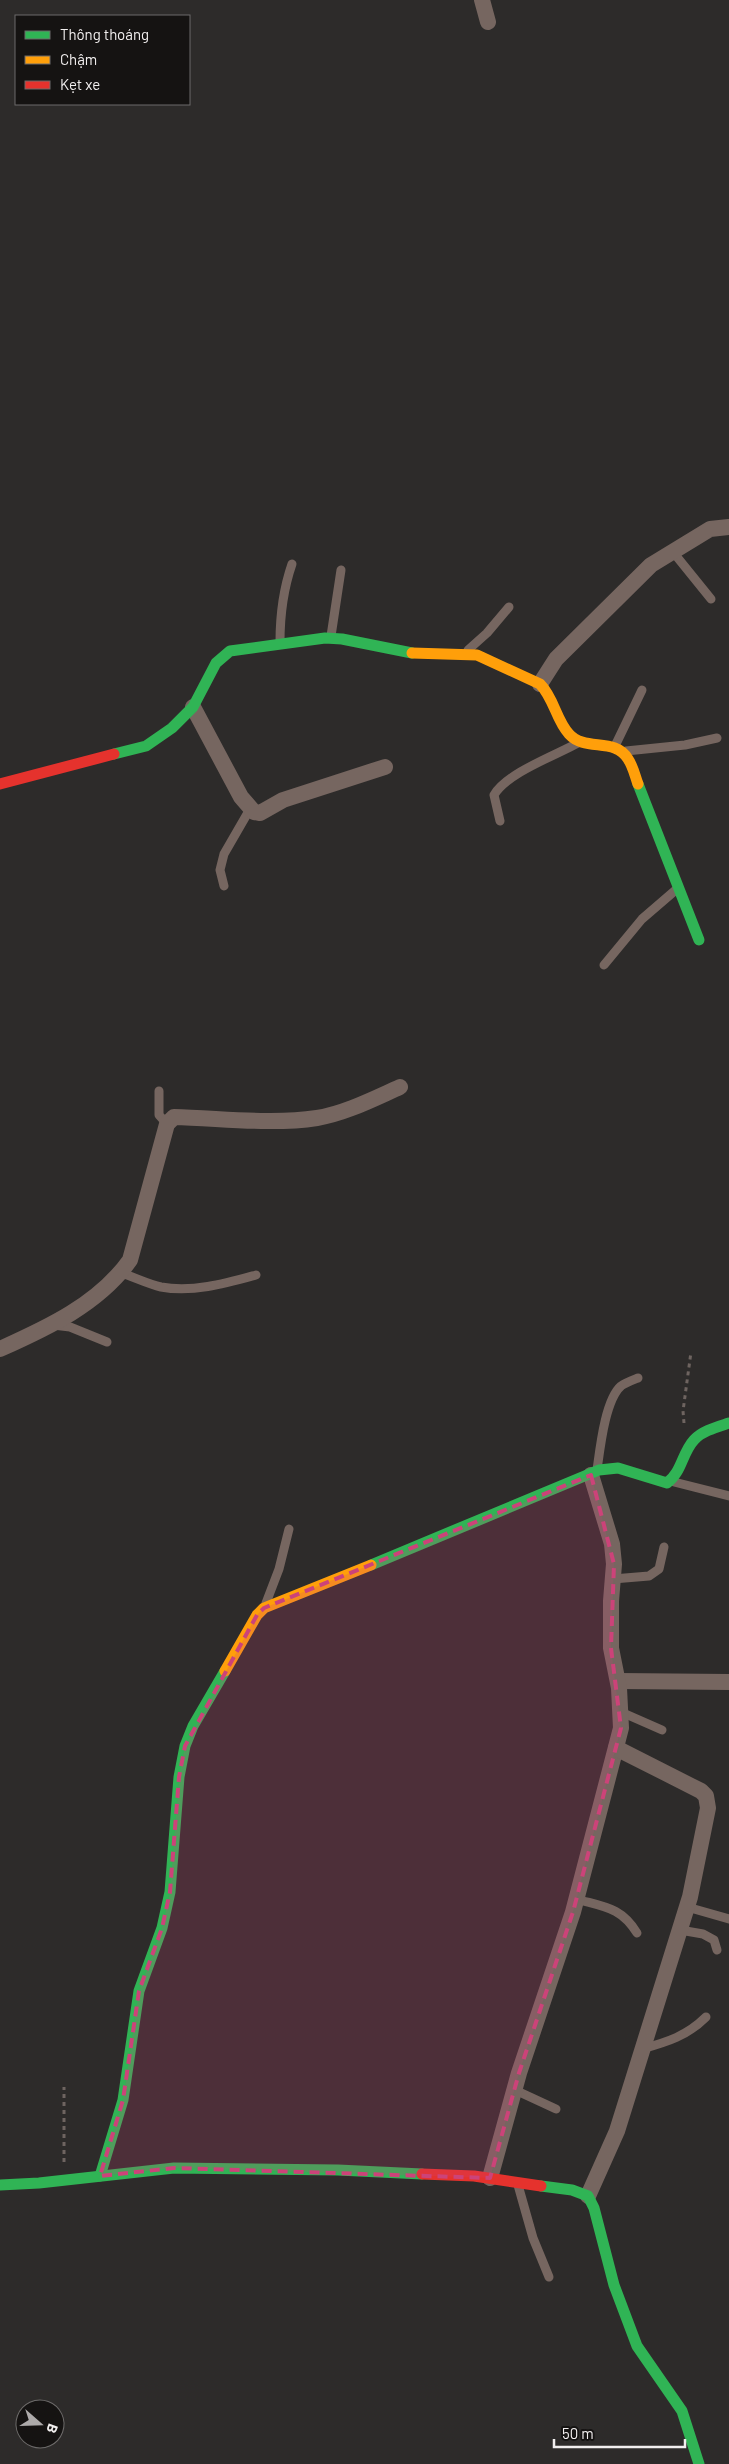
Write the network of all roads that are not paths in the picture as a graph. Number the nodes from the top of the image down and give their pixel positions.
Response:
1 (482, 0) edge
2 (488, 22) dead end
3 (729, 527) edge
4 (673, 552) junction
5 (292, 564) dead end
6 (341, 570) dead end
7 (710, 599) dead end
8 (509, 607) dead end
9 (331, 638) junction
10 (280, 644) junction
11 (464, 653) junction
12 (540, 684) junction
13 (642, 690) dead end
14 (193, 707) junction
15 (717, 738) dead end
16 (580, 742) junction
17 (619, 749) junction
18 (385, 767) dead end
19 (0, 784) edge
20 (250, 809) junction
21 (500, 821) dead end
22 (224, 886) dead end
23 (678, 887) junction
24 (699, 940) dead end
25 (604, 965) dead end
26 (400, 1087) dead end
27 (159, 1091) dead end
28 (167, 1124) junction
29 (121, 1273) junction
30 (256, 1275) dead end
31 (50, 1325) junction
32 (107, 1342) dead end
33 (0, 1349) edge
34 (638, 1378) dead end
35 (729, 1423) edge
36 (594, 1473) junction
37 (671, 1481) junction
38 (729, 1496) edge
39 (289, 1529) dead end
40 (664, 1547) dead end
41 (613, 1578) junction
42 (264, 1608) junction
43 (618, 1681) junction
44 (729, 1682) edge
45 (621, 1712) junction
46 (662, 1730) dead end
47 (616, 1748) junction
48 (576, 1900) junction
49 (687, 1907) junction
50 (729, 1919) edge
51 (680, 1930) junction
52 (637, 1932) dead end
53 (717, 1950) dead end
54 (706, 2017) dead end
55 (642, 2049) junction
56 (515, 2090) junction
57 (556, 2109) dead end
58 (100, 2176) junction
59 (490, 2178) junction
60 (518, 2182) junction
61 (0, 2184) edge
62 (588, 2196) junction
63 (549, 2277) dead end
64 (699, 2464) edge

1 - 2 street
3 - 4 street
4 - 7 lane
4 - 12 street
5 - 10 lane
6 - 9 lane
8 - 11 lane
9 - 10 street
9 - 11 street
10 - 14 street
11 - 12 street
12 - 16 street
13 - 17 lane
14 - 19 street
14 - 20 street
15 - 17 lane
16 - 17 street
16 - 21 lane
17 - 23 street
18 - 20 street
20 - 22 lane
23 - 24 street
23 - 25 lane
26 - 28 street
27 - 28 lane
28 - 29 street
29 - 30 lane
29 - 31 street
31 - 32 lane
31 - 33 street
34 - 36 lane
35 - 37 street
36 - 37 street
36 - 41 street
36 - 42 street
37 - 38 lane
39 - 42 lane
40 - 41 lane
41 - 43 street
42 - 58 street
43 - 44 street
43 - 45 street
45 - 46 lane
45 - 47 street
47 - 48 street
47 - 49 street
48 - 52 lane
48 - 56 street
49 - 50 lane
49 - 51 street
51 - 53 lane
51 - 55 street
54 - 55 lane
55 - 62 street
56 - 57 lane
56 - 59 street
58 - 59 street
58 - 61 street
59 - 60 street
60 - 62 street
60 - 63 lane
62 - 64 street

